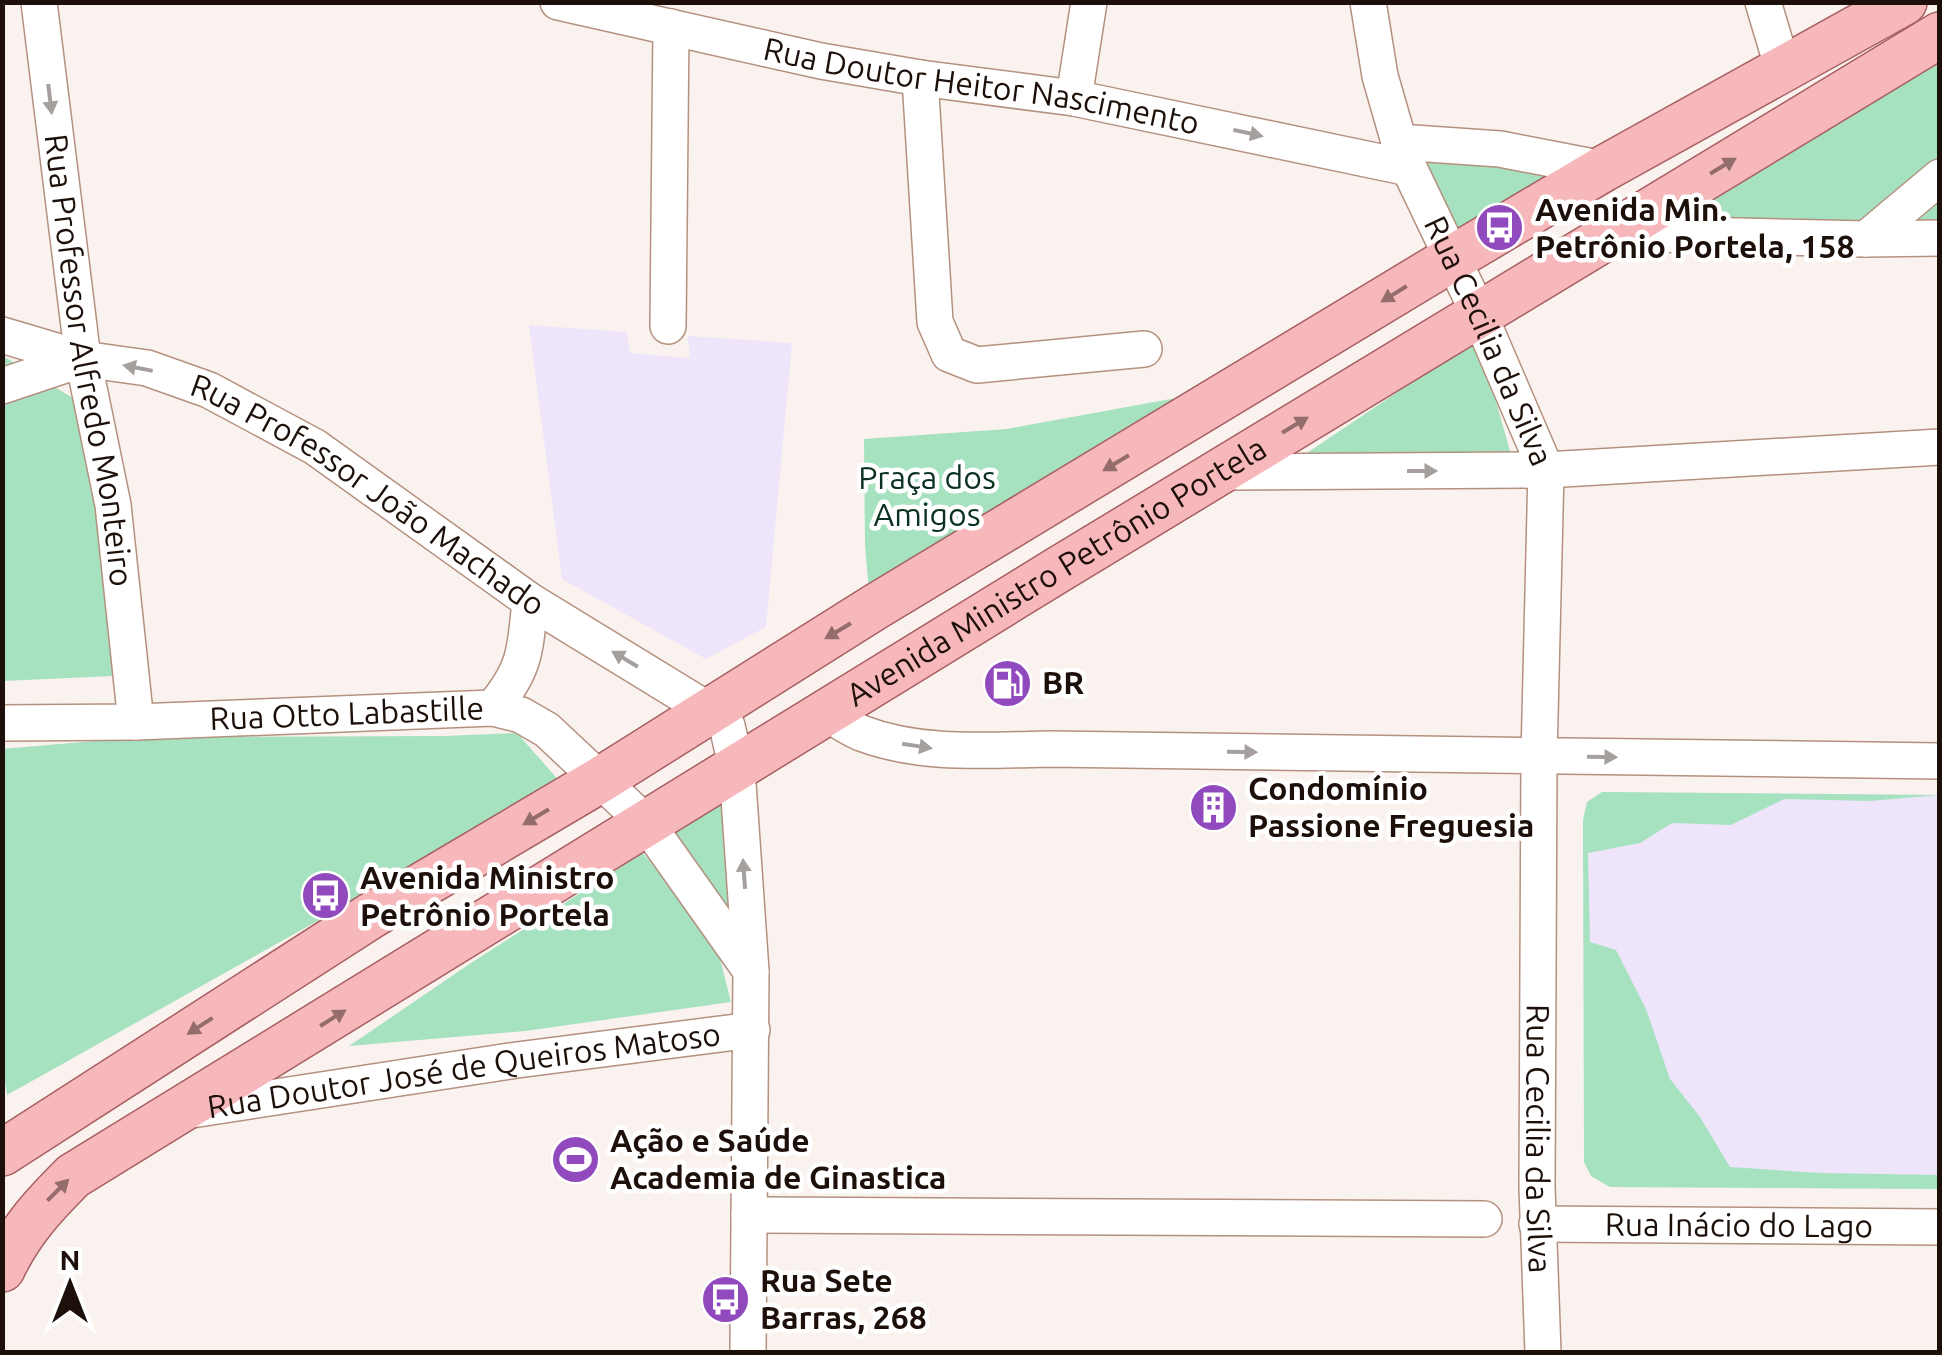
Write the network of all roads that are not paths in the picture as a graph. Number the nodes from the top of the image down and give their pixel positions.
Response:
1 (39, 2) edge
2 (558, 2) edge
3 (1088, 2) edge
4 (1368, 2) edge
5 (1762, 2) edge
6 (1904, 2) edge
7 (671, 27) junction
8 (1940, 35) edge
9 (1783, 69) junction
10 (920, 78) junction
11 (1074, 98) junction
12 (1404, 154) junction
13 (1603, 169) junction
14 (1940, 178) edge
15 (1612, 233) junction
16 (1940, 238) edge
17 (1866, 239) junction
18 (1452, 258) junction
19 (1479, 314) junction
20 (668, 326) dead end
21 (2, 336) edge
22 (1144, 349) dead end
23 (83, 360) junction
24 (2, 386) edge
25 (1940, 447) edge
26 (1546, 470) junction
27 (1219, 472) junction
28 (530, 602) junction
29 (493, 708) junction
30 (708, 710) junction
31 (826, 713) junction
32 (2, 722) edge
33 (136, 722) junction
34 (1539, 756) junction
35 (1940, 761) edge
36 (737, 769) junction
37 (600, 780) junction
38 (646, 824) junction
39 (751, 972) junction
40 (752, 1030) junction
41 (180, 1112) junction
42 (2, 1153) edge
43 (749, 1215) junction
44 (1484, 1219) dead end
45 (1537, 1224) junction
46 (1940, 1227) edge
47 (2, 1269) edge
48 (748, 1352) edge
49 (1542, 1352) edge

1 -> 23 street, Rua Professor Alfredo Monteiro
2 - 7 street, Rua Doutor Heitor Nascimento
3 - 11 street
4 - 12 street, Rua Cecilia da Silva
5 - 9 street
6 - 9 main road, Avenida Ministro Petrônio Portela
7 - 10 street, Rua Doutor Heitor Nascimento
7 - 20 street
15 -> 8 main road, Avenida Ministro Petrônio Portela
9 - 13 main road, Avenida Ministro Petrônio Portela
10 - 11 street, Rua Doutor Heitor Nascimento
10 - 22 street
11 -> 12 street, Rua Doutor Heitor Nascimento
12 - 13 street, Rua Doutor Heitor Nascimento
12 - 18 street, Rua Cecilia da Silva
13 - 18 main road, Avenida Ministro Petrônio Portela
14 - 17 street
15 - 17 street
15 - 19 main road, Avenida Ministro Petrônio Portela
16 - 17 street
18 - 19 street, Rua Cecilia da Silva
18 -> 30 main road, Avenida Ministro Petrônio Portela
19 - 26 street, Rua Cecilia da Silva
27 -> 19 main road, Avenida Ministro Petrônio Portela
21 - 23 street, Rua Professor João Machado
23 - 24 street
28 -> 23 street, Rua Professor João Machado
23 - 33 street, Rua Professor Alfredo Monteiro
25 - 26 street
27 -> 26 street
26 - 34 street, Rua Cecilia da Silva
27 - 31 main road, Avenida Ministro Petrônio Portela
28 - 29 street
30 -> 28 street, Rua Professor João Machado
29 - 33 street, Rua Otto Labastille
29 - 37 street, Rua Otto Labastille
30 - 36 street
30 - 37 main road, Avenida Ministro Petrônio Portela
31 -> 34 street
31 - 36 main road, Avenida Ministro Petrônio Portela
32 - 33 street, Rua Otto Labastille
34 -> 35 street
34 - 45 street, Rua Cecilia da Silva
36 - 38 main road, Avenida Ministro Petrônio Portela
39 -> 36 street
37 - 38 street, Rua Otto Labastille
37 -> 42 main road, Avenida Ministro Petrônio Portela
38 - 39 street, Rua Otto Labastille
41 -> 38 main road, Avenida Ministro Petrônio Portela
39 - 40 street
40 - 41 street, Rua Doutor José de Queiros Matoso
40 - 43 street
47 -> 41 main road, Avenida Ministro Petrônio Portela
43 - 44 street
43 - 48 street
45 - 46 street, Rua Inácio do Lago
45 - 49 street, Rua Cecilia da Silva

